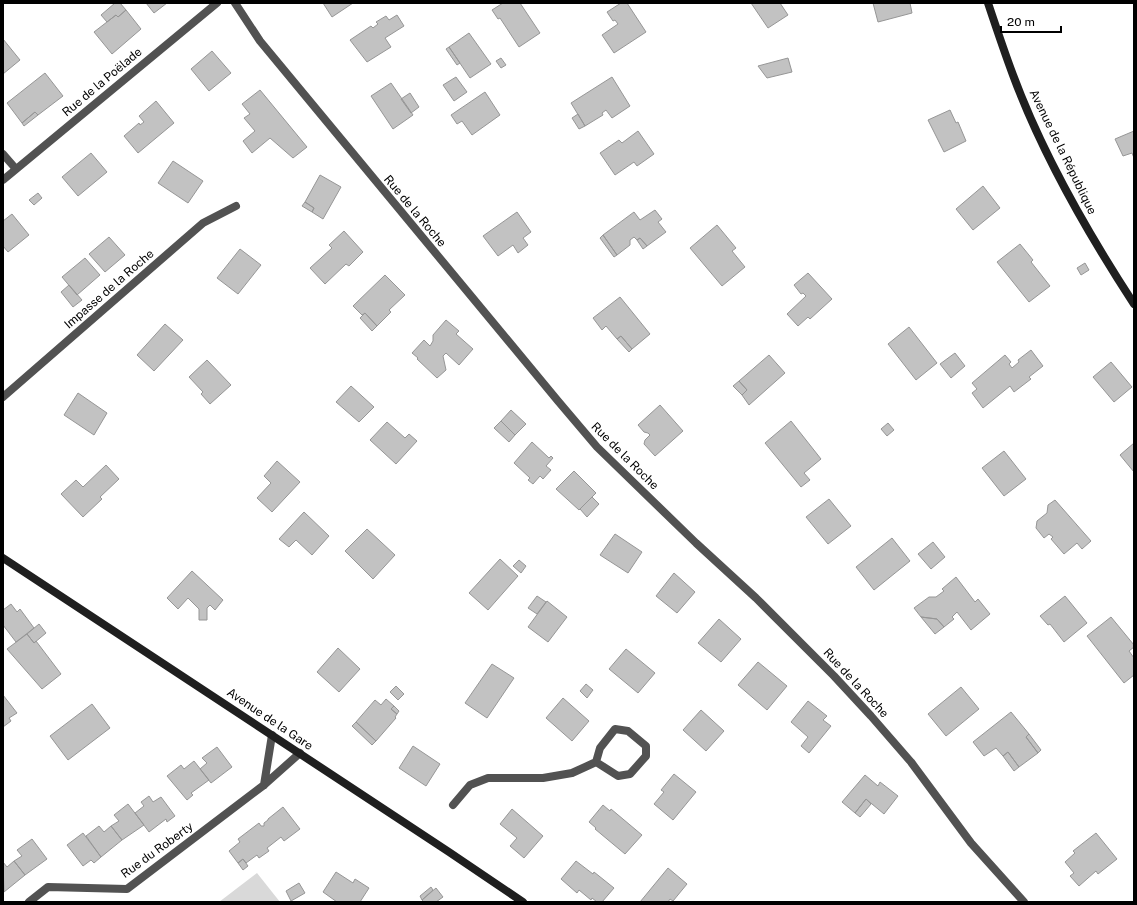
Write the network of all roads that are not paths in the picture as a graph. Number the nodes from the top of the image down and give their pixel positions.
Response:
1 (217, 3) edge
2 (235, 3) edge
3 (988, 3) edge
4 (3, 154) edge
5 (16, 169) junction
6 (3, 180) edge
7 (236, 206) dead end
8 (1134, 304) edge
9 (3, 397) edge
10 (3, 558) edge
11 (272, 735) junction
12 (300, 754) junction
13 (596, 762) junction
14 (264, 785) junction
15 (454, 805) dead end
16 (29, 902) edge
17 (523, 902) edge
18 (1024, 902) edge

1 - 5 street, Rue de la Poëlade
2 - 18 street, Rue de la Roche
3 - 8 street, Avenue de la République
4 - 5 street
5 - 6 street, Rue de la Poëlade
7 - 9 street, Impasse de la Roche
10 - 11 street, Avenue de la Gare
11 - 12 street, Avenue de la Gare
11 - 14 street
12 - 14 street, Rue du Roberty
12 - 17 street, Avenue de la Gare
13 - 13 street
13 - 15 street
14 - 16 street, Rue du Roberty

